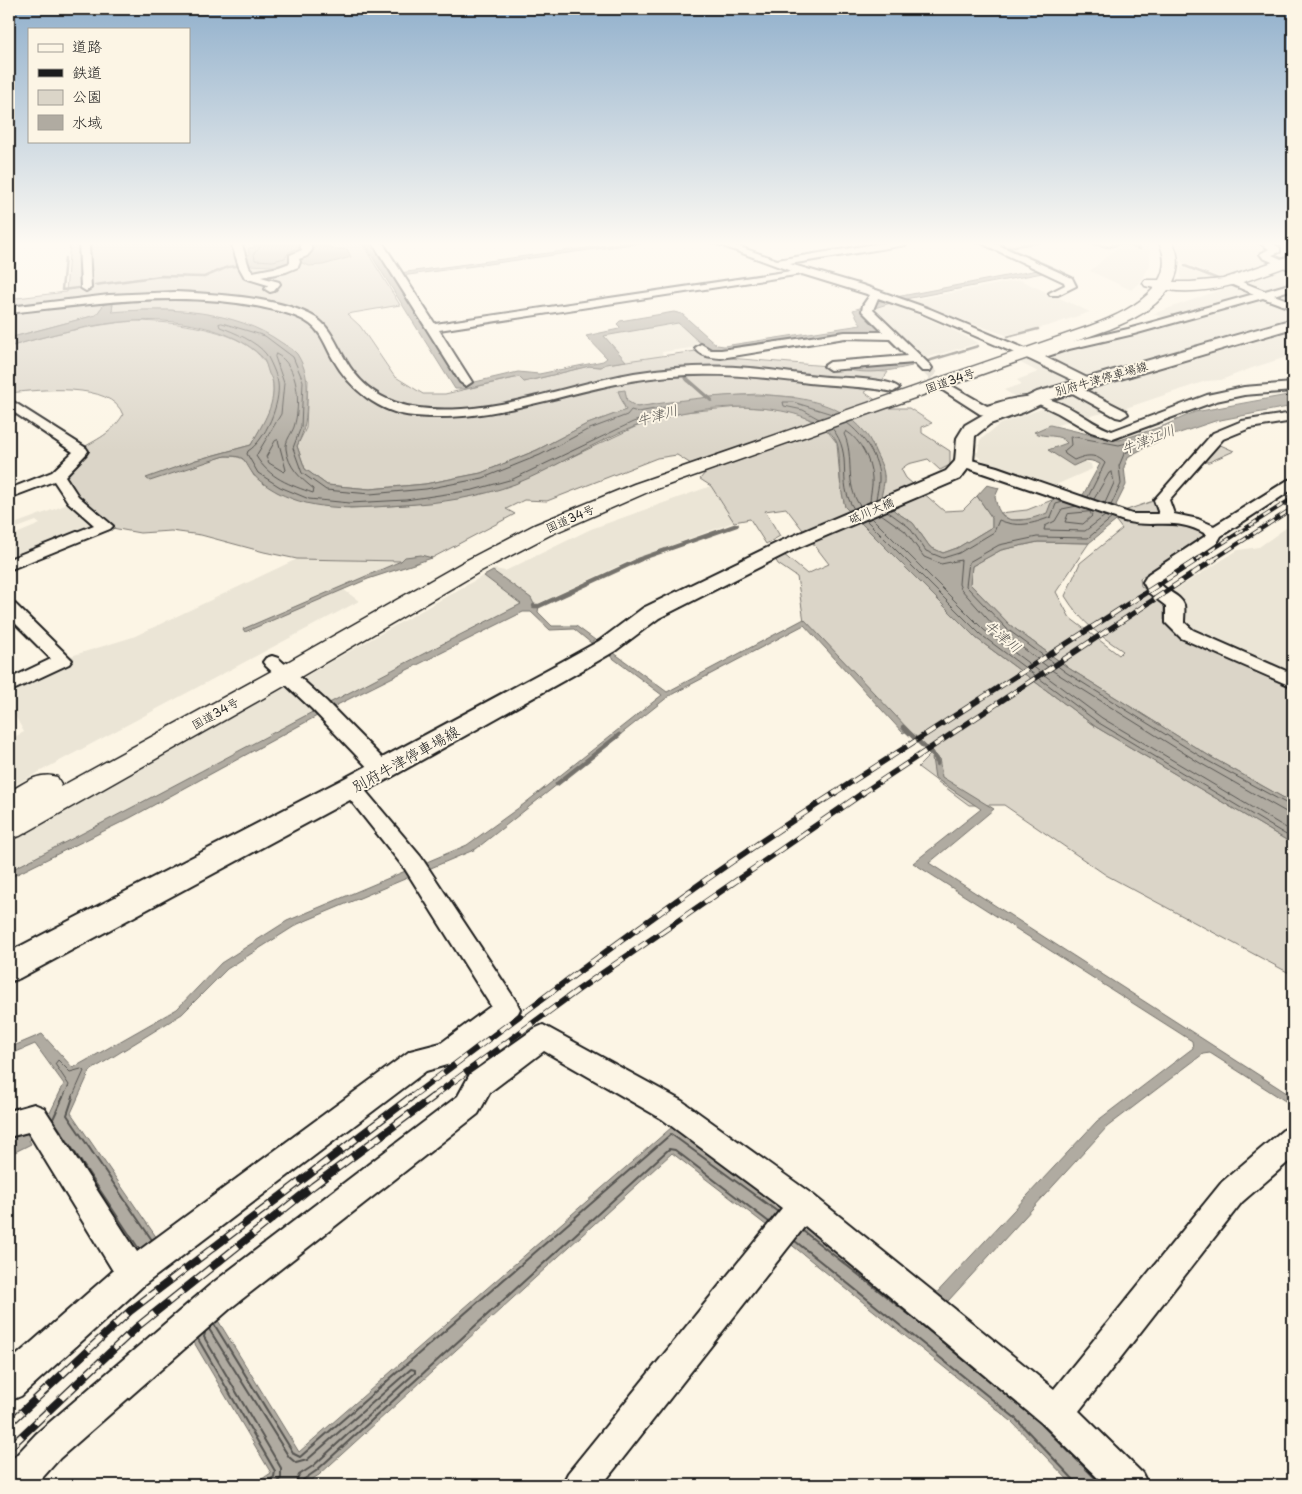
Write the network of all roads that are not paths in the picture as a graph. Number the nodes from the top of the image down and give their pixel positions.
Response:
1 (288, 312) edge
2 (421, 312) edge
3 (540, 312) edge
4 (870, 312) edge
5 (925, 312) edge
6 (1109, 312) edge
7 (1133, 312) edge
8 (1201, 312) edge
9 (1293, 322) edge
10 (432, 328) junction
11 (892, 336) junction
12 (1009, 347) junction
13 (701, 348) dead end
14 (1031, 355) junction
15 (916, 359) junction
16 (830, 366) dead end
17 (926, 368) tunnel mouth
18 (466, 382) dead end
19 (1079, 385) junction
20 (945, 386) tunnel mouth
21 (1293, 386) edge
22 (886, 394) junction
23 (1034, 400) junction
24 (9, 403) edge
25 (1121, 414) dead end
26 (1293, 417) edge
27 (964, 462) junction
28 (57, 476) junction
29 (1293, 484) edge
30 (9, 494) edge
31 (1168, 518) junction
32 (1214, 533) junction
33 (797, 541) joint
34 (9, 566) edge
35 (9, 608) edge
36 (279, 668) junction
37 (1293, 681) edge
38 (9, 686) edge
39 (382, 770) junction
40 (351, 787) junction
41 (9, 806) edge
42 (9, 828) edge
43 (9, 968) edge
44 (9, 1124) edge
45 (1293, 1140) edge
46 (803, 1205) junction
47 (147, 1263) junction
48 (9, 1384) edge
49 (1056, 1413) junction
50 (12, 1485) edge
51 (580, 1485) edge
52 (1130, 1485) edge

1 - 22 street
2 - 10 street
3 - 10 street
4 - 11 street
5 - 12 street
6 - 12 highway, 国道34号
7 - 14 highway, 国道34号
8 - 14 street
9 - 19 main road, 別府牛津停車場線
10 - 18 street
11 - 13 street
11 - 15 street
12 - 14 street
12 - 22 highway, 国道34号
14 - 19 street
14 - 22 highway, 国道34号
15 - 16 street
15 - 17 street
19 - 23 main road, 別府牛津停車場線
19 - 25 street
20 - 23 street
21 - 23 street
22 - 36 highway, 国道34号
23 - 27 main road, 別府牛津停車場線
24 - 28 street
26 - 31 street
27 - 31 street
27 - 33 main road, 砥川大橋
28 - 30 street
28 - 34 street
29 - 32 street
31 - 32 street
32 - 37 street
33 - 39 main road, 別府牛津停車場線
35 - 38 street
36 - 39 street
36 - 41 highway, 国道34号
36 - 42 highway, 国道34号
39 - 40 main road, 別府牛津停車場線
40 - 43 main road, 別府牛津停車場線
40 - 47 street
44 - 47 street
45 - 49 street
46 - 49 street
46 - 50 street
46 - 51 street
47 - 48 street
49 - 52 street

